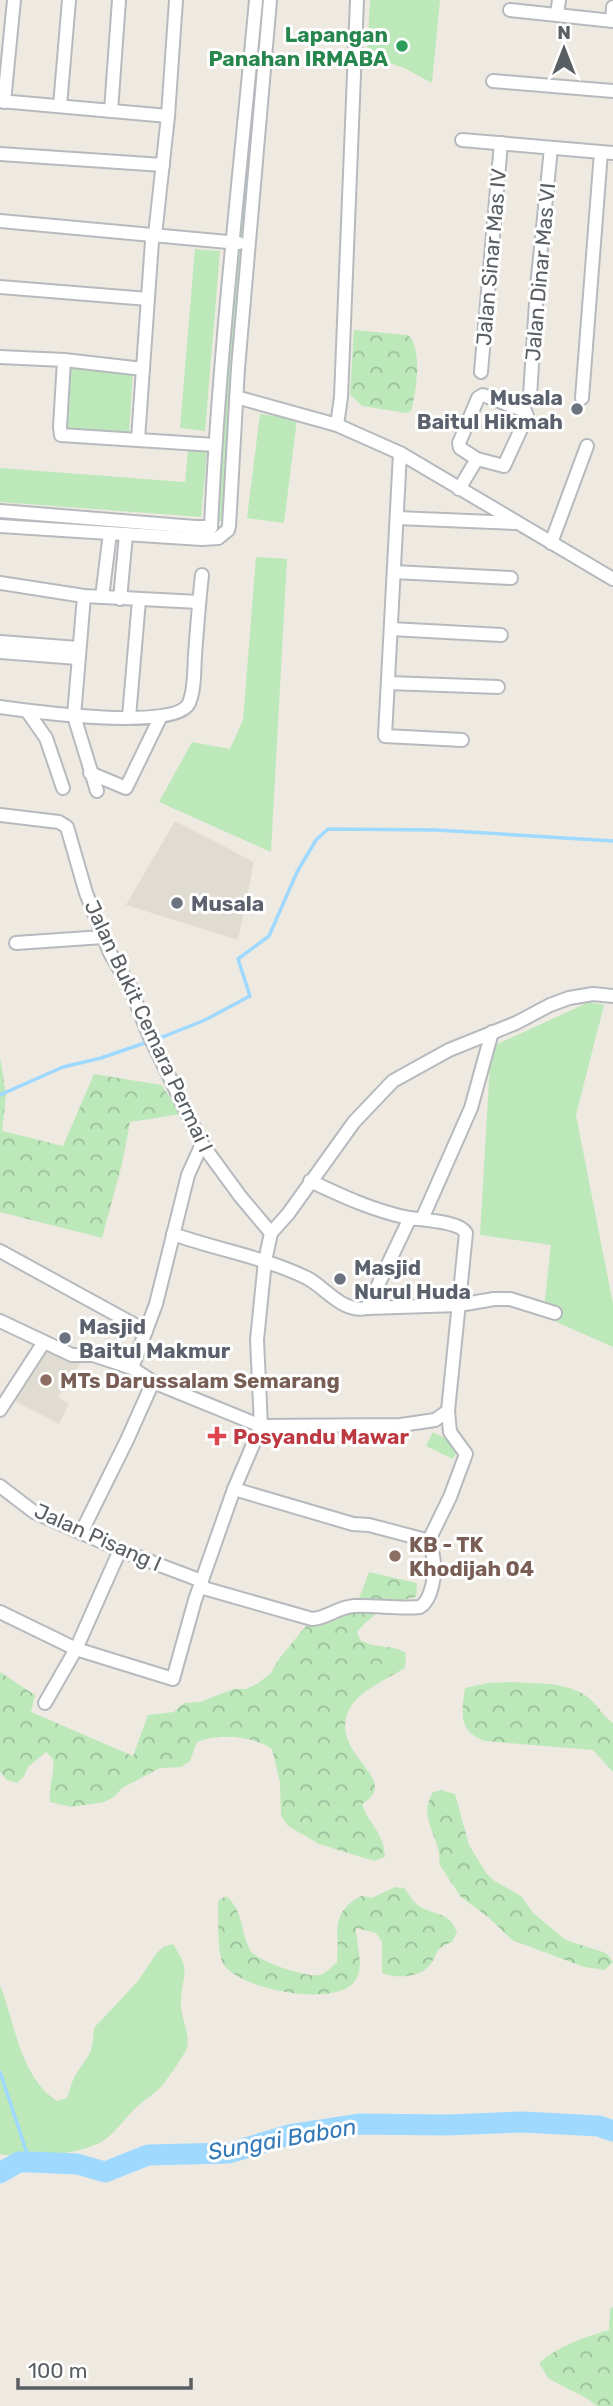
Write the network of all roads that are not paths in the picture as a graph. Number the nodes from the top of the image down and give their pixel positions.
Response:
1 (14, 0) edge
2 (69, 0) edge
3 (119, 0) edge
4 (176, 0) edge
5 (256, 0) edge
6 (270, 0) edge
7 (357, 0) edge
8 (559, 0) edge
9 (613, 7) edge
10 (510, 10) dead end
11 (558, 14) junction
12 (612, 21) edge
13 (493, 81) dead end
14 (613, 91) edge
15 (2, 102) edge
16 (60, 106) junction
17 (111, 111) junction
18 (168, 116) junction
19 (461, 140) dead end
20 (501, 143) junction
21 (551, 148) junction
22 (607, 152) edge
23 (0, 154) edge
24 (163, 165) junction
25 (0, 222) edge
26 (155, 235) junction
27 (231, 242) junction
28 (250, 244) junction
29 (0, 287) edge
30 (148, 299) junction
31 (0, 357) edge
32 (64, 360) junction
33 (143, 369) junction
34 (481, 372) dead end
35 (530, 396) dead end
36 (236, 397) junction
37 (582, 398) dead end
38 (337, 425) junction
39 (138, 439) junction
40 (215, 445) junction
41 (587, 446) dead end
42 (400, 453) junction
43 (477, 459) junction
44 (459, 489) junction
45 (0, 511) edge
46 (397, 518) junction
47 (517, 523) junction
48 (64, 524) junction
49 (0, 526) edge
50 (211, 527) junction
51 (110, 533) junction
52 (126, 534) junction
53 (218, 538) junction
54 (551, 543) junction
55 (394, 572) junction
56 (202, 575) dead end
57 (510, 578) dead end
58 (613, 579) edge
59 (0, 583) edge
60 (84, 596) junction
61 (102, 597) junction
62 (120, 599) junction
63 (139, 600) junction
64 (199, 602) junction
65 (391, 629) junction
66 (501, 635) dead end
67 (0, 642) edge
68 (0, 652) edge
69 (78, 653) junction
70 (388, 683) junction
71 (498, 687) dead end
72 (0, 708) edge
73 (27, 710) junction
74 (74, 716) junction
75 (129, 717) junction
76 (160, 718) junction
77 (462, 740) dead end
78 (90, 773) junction
79 (63, 788) dead end
80 (97, 792) dead end
81 (0, 815) edge
82 (103, 937) junction
83 (16, 943) dead end
84 (610, 996) edge
85 (492, 1032) junction
86 (202, 1144) junction
87 (310, 1181) junction
88 (416, 1218) junction
89 (271, 1233) junction
90 (173, 1234) junction
91 (0, 1251) edge
92 (265, 1261) junction
93 (459, 1305) junction
94 (367, 1308) junction
95 (555, 1313) dead end
96 (0, 1321) edge
97 (146, 1331) junction
98 (44, 1342) junction
99 (132, 1368) junction
100 (153, 1382) junction
101 (0, 1410) edge
102 (448, 1411) junction
103 (261, 1426) junction
104 (0, 1486) edge
105 (234, 1489) junction
106 (81, 1532) junction
107 (428, 1542) junction
108 (120, 1550) junction
109 (201, 1584) junction
110 (0, 1612) edge
111 (76, 1649) junction
112 (45, 1703) dead end

1 - 15 street
2 - 16 street
3 - 17 street
4 - 18 street
5 - 27 street
6 - 28 street
7 - 38 street
8 - 11 street
9 - 12 street
10 - 11 street
11 - 12 street
13 - 14 street
15 - 16 street
16 - 17 street
17 - 18 street
18 - 24 street
19 - 20 street
20 - 21 street
20 - 34 street, Jalan Sinar Mas IV
21 - 22 street
21 - 35 street, Jalan Dinar Mas VI
22 - 37 street
23 - 24 street
24 - 26 street
25 - 26 street
26 - 27 street
26 - 30 street
27 - 28 street
27 - 40 street
28 - 36 street
29 - 30 street
30 - 33 street
31 - 32 street
32 - 33 street
32 - 39 street
33 - 39 street
36 - 38 street
36 - 53 street
38 - 42 street
39 - 40 street
40 - 50 street
41 - 54 street
42 - 44 street
42 - 46 street
43 - 43 street
43 - 44 street
44 - 47 street
45 - 48 street
46 - 47 street
46 - 55 street
47 - 54 street
48 - 49 street
48 - 50 street
48 - 51 street
50 - 53 street
51 - 52 street
51 - 61 street
52 - 53 street
52 - 62 street
54 - 58 street
55 - 57 street
55 - 65 street
56 - 64 street
59 - 60 street
60 - 61 street
60 - 69 street
61 - 62 street
62 - 63 street
63 - 64 street
63 - 75 street
64 - 76 street
65 - 66 street
65 - 70 street
67 - 69 street
68 - 69 street
69 - 74 street
70 - 71 street
70 - 77 street
72 - 73 street
73 - 74 street
73 - 79 street
74 - 75 street
74 - 78 street
75 - 76 street
76 - 78 street
78 - 80 street
81 - 82 street, Jalan Bukit Cemara Permai I
82 - 83 street
82 - 86 street, Jalan Bukit Cemara Permai I
84 - 85 street
85 - 87 street
85 - 88 street
86 - 89 street, Jalan Bukit Cemara Permai I
86 - 90 street
87 - 88 street
87 - 89 street
88 - 93 street
88 - 94 street
89 - 92 street
90 - 92 street
90 - 97 street
91 - 97 street
92 - 94 street
92 - 103 street
93 - 94 street
93 - 95 street
93 - 102 street
96 - 98 street
97 - 99 street
98 - 99 street
98 - 101 street
99 - 100 street
100 - 103 street
100 - 106 street
102 - 103 street
102 - 107 street
103 - 105 street
104 - 106 street, Jalan Pisang I
105 - 107 street
105 - 109 street
106 - 108 street, Jalan Pisang I
107 - 109 street, Jalan Pisang I
108 - 109 street, Jalan Pisang I
108 - 111 street
109 - 111 street
110 - 111 street
111 - 112 street

